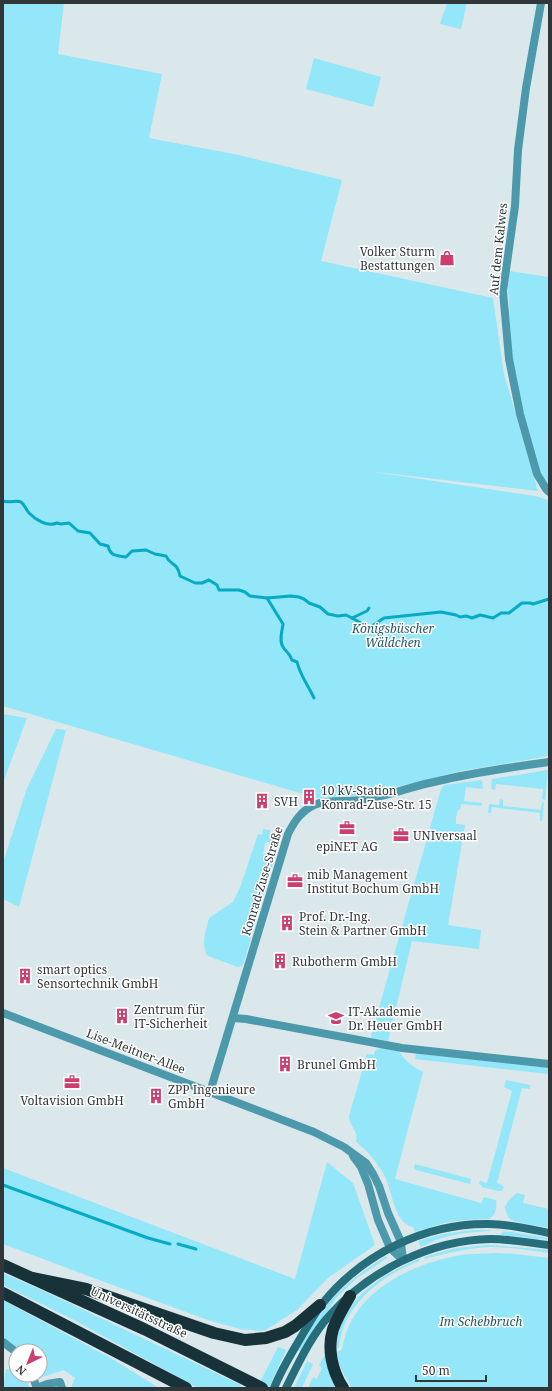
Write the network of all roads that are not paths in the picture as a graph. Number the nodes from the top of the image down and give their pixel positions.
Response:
1 (541, 3) edge
2 (549, 492) edge
3 (549, 762) edge
4 (3, 1013) edge
5 (233, 1018) junction
6 (549, 1064) edge
7 (210, 1092) junction
8 (349, 1150) junction
9 (549, 1233) edge
10 (401, 1242) junction
11 (549, 1245) edge
12 (390, 1248) junction
13 (402, 1260) junction
14 (3, 1265) edge
15 (32, 1278) junction
16 (3, 1293) edge
17 (350, 1296) junction
18 (320, 1305) junction
19 (37, 1388) edge
20 (62, 1388) edge
21 (186, 1388) edge
22 (262, 1388) edge
23 (274, 1388) edge
24 (286, 1388) edge
25 (343, 1388) edge

1 - 2 street, Auf dem Kalwes
3 - 5 street, Konrad-Zuse-Straße
4 - 7 street, Lise-Meitner-Allee
5 - 6 street
5 - 7 street, Konrad-Zuse-Straße
7 - 8 street, Lise-Meitner-Allee
8 - 10 street, Lise-Meitner-Allee
8 - 12 street, Lise-Meitner-Allee
9 - 10 street
10 - 12 street
10 - 13 street, Lise-Meitner-Allee
11 - 13 street
12 - 13 street, Lise-Meitner-Allee
12 - 18 street
13 - 17 street
14 - 15 highway, Universitätsstraße
15 - 18 highway
15 - 22 highway, Universitätsstraße
16 - 21 highway
17 - 24 street
17 - 25 highway
18 - 23 street
19 - 20 street

